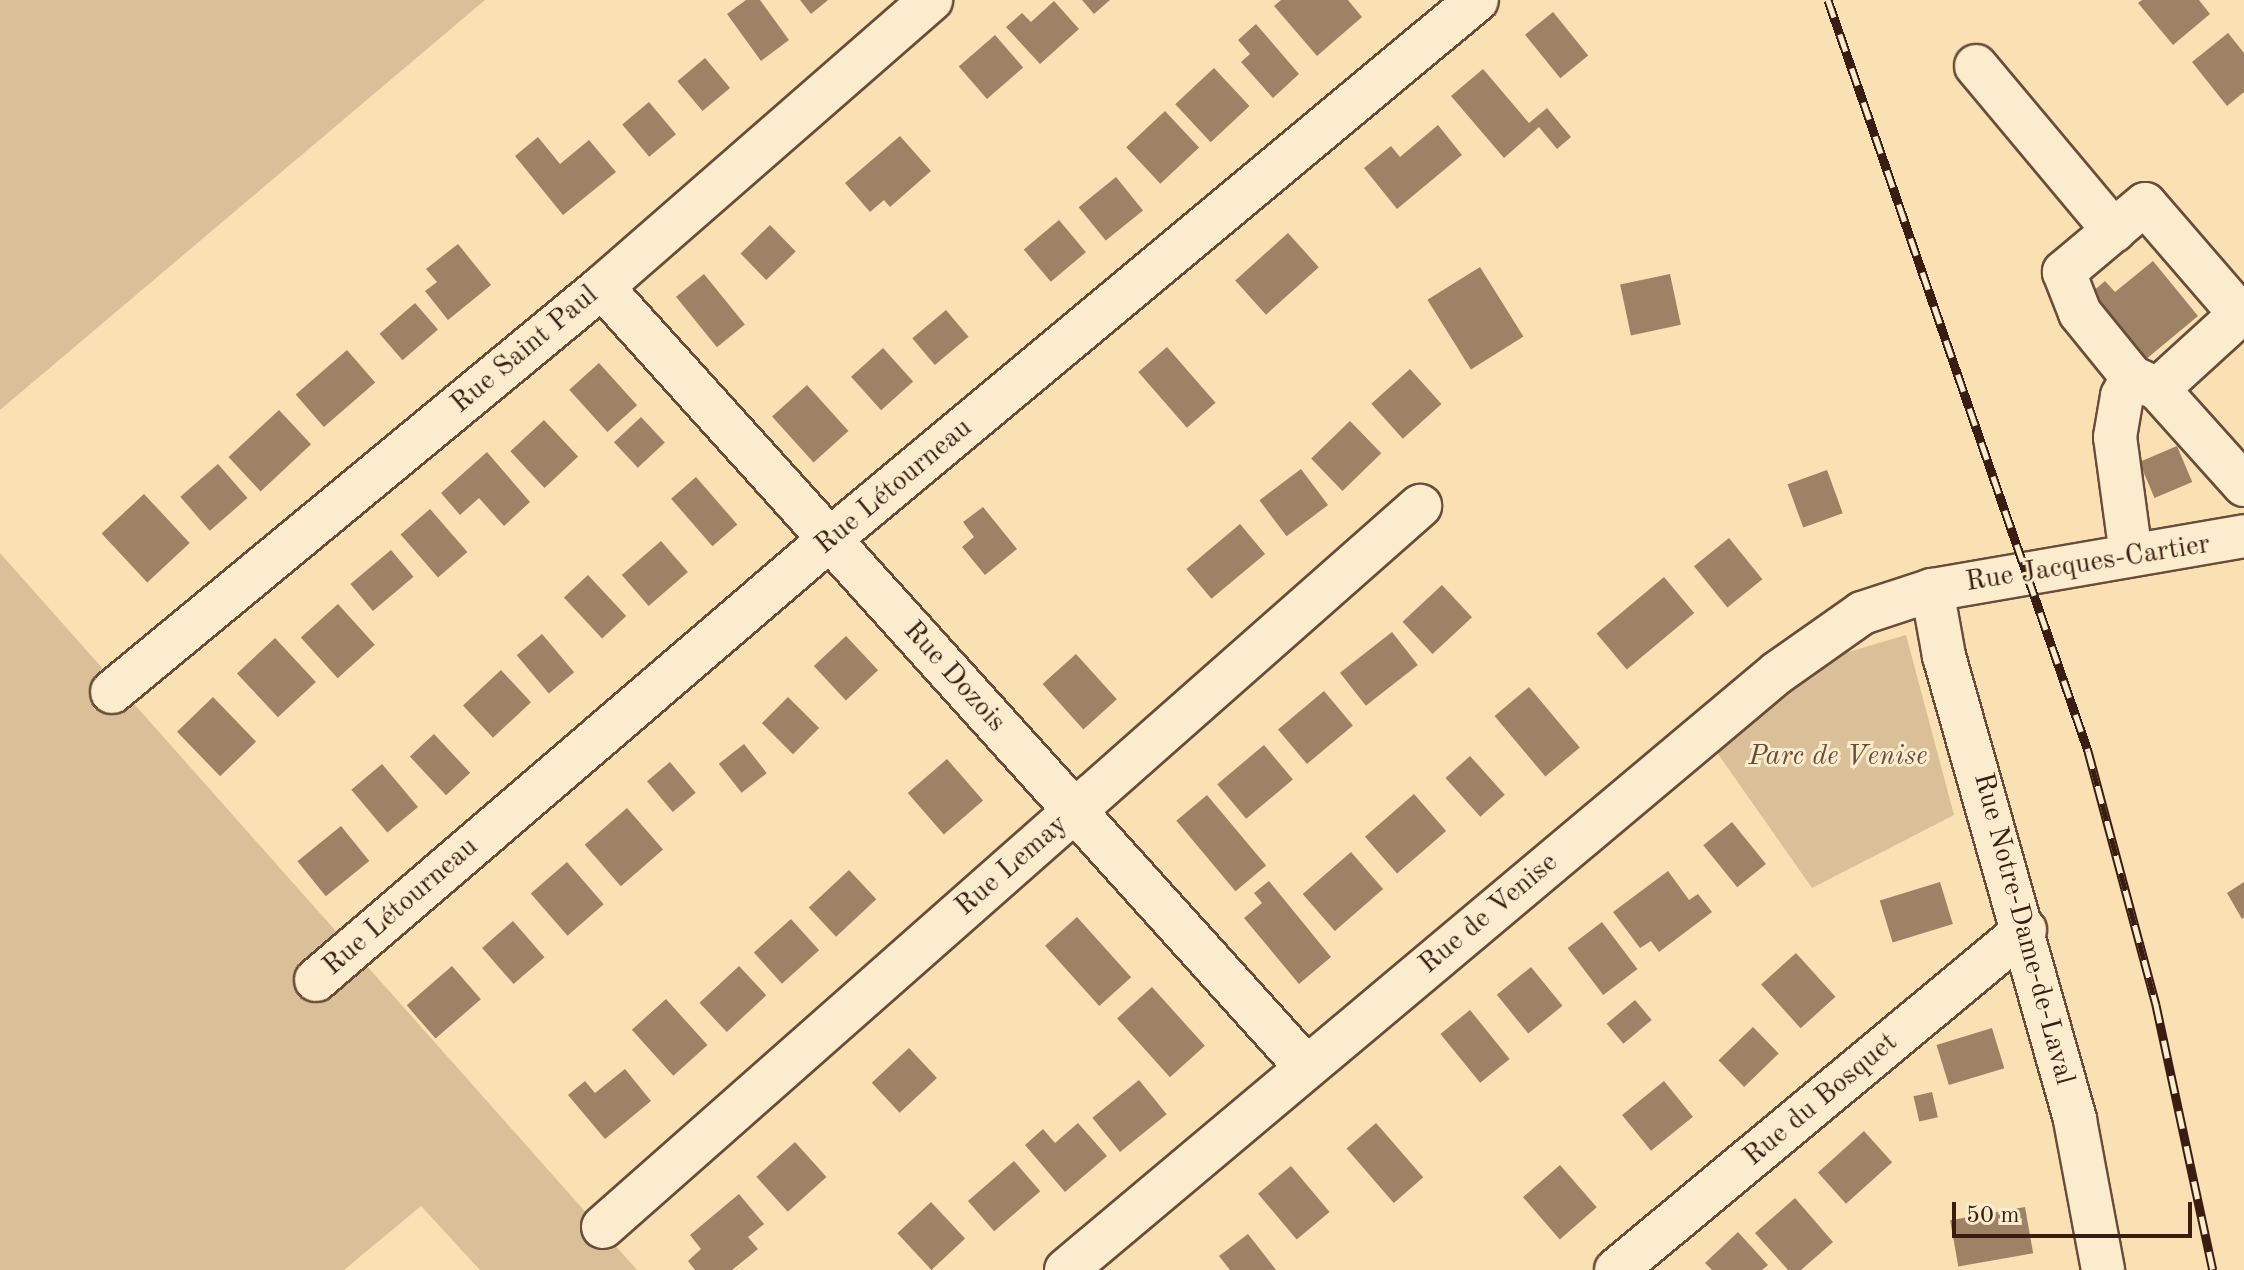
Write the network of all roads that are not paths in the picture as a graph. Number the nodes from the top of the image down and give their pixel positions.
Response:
1 (931, 0) edge
2 (1477, 0) edge
3 (1976, 66) dead end
4 (2114, 231) junction
5 (602, 287) junction
6 (2158, 394) junction
7 (2244, 485) edge
8 (1420, 506) dead end
9 (2244, 536) edge
10 (830, 539) junction
11 (2131, 555) junction
12 (1932, 590) junction
13 (112, 692) dead end
14 (1075, 811) junction
15 (2025, 930) junction
16 (316, 980) dead end
17 (1306, 1067) junction
18 (603, 1227) dead end
19 (1066, 1270) edge
20 (1616, 1270) edge
21 (2103, 1270) edge

1 - 5 street, Rue Saint Paul
2 - 10 street, Rue Létourneau
3 - 4 street
4 - 6 street
4 - 6 street
5 - 10 street, Rue Dozois
5 - 13 street, Rue Saint Paul
6 - 7 street
6 - 11 street
8 - 14 street, Rue Lemay
9 - 11 street, Rue Jacques-Cartier
10 - 14 street, Rue Dozois
10 - 16 street, Rue Létourneau
11 - 12 street, Rue Jacques-Cartier
12 - 15 street, Rue Notre-Dame-de-Laval
12 - 17 street, Rue de Venise
14 - 17 street, Rue Dozois
14 - 18 street, Rue Lemay
15 - 20 street, Rue du Bosquet
15 - 21 street, Rue Notre-Dame-de-Laval
17 - 19 street, Rue de Venise

